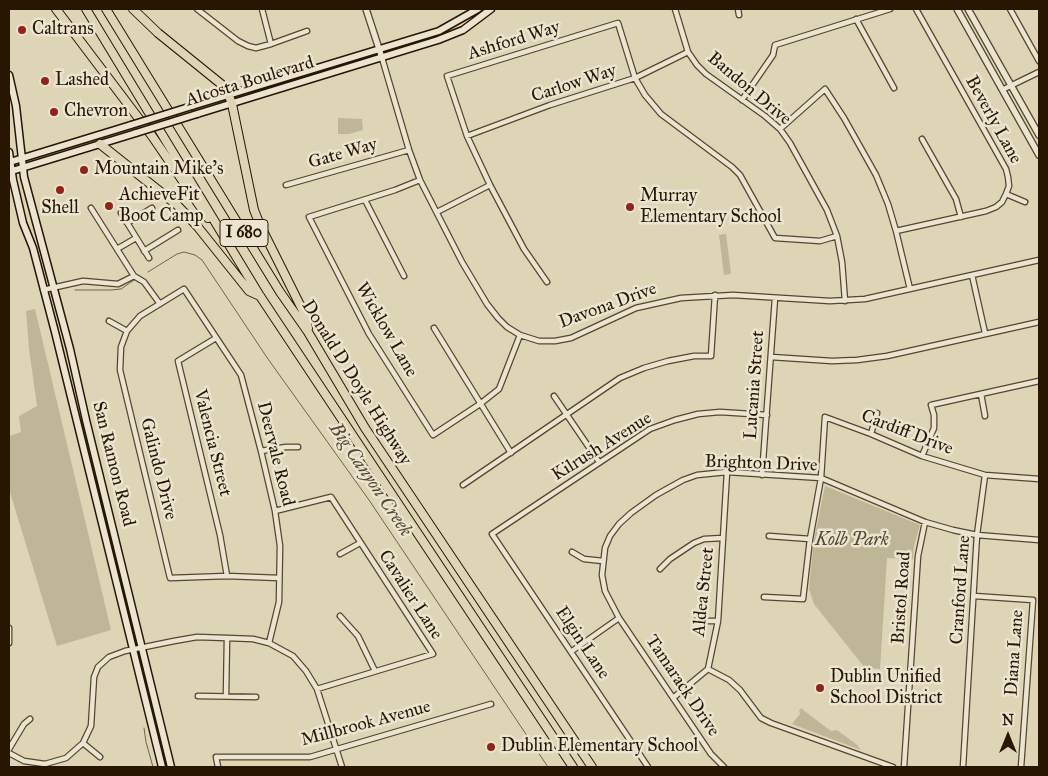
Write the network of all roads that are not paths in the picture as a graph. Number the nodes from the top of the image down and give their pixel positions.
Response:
1 (56, 9) edge
2 (86, 9) edge
3 (106, 9) edge
4 (133, 9) edge
5 (197, 9) edge
6 (262, 9) edge
7 (366, 9) edge
8 (478, 9) edge
9 (491, 9) edge
10 (675, 9) edge
11 (738, 9) edge
12 (890, 9) edge
13 (916, 9) edge
14 (957, 9) edge
15 (968, 9) edge
16 (1010, 9) edge
17 (739, 16) dead end
18 (856, 19) junction
19 (307, 31) dead end
20 (270, 44) junction
21 (378, 48) junction
22 (688, 52) junction
23 (382, 58) junction
24 (1039, 61) edge
25 (1039, 72) edge
26 (9, 75) edge
27 (636, 78) junction
28 (1011, 86) junction
29 (894, 88) dead end
30 (1004, 89) junction
31 (228, 94) junction
32 (742, 100) junction
33 (232, 104) junction
34 (780, 129) junction
35 (1039, 135) edge
36 (467, 136) junction
37 (922, 139) dead end
38 (100, 144) junction
39 (409, 150) junction
40 (9, 152) edge
41 (1039, 155) edge
42 (21, 158) junction
43 (9, 162) edge
44 (23, 168) junction
45 (10, 172) edge
46 (420, 180) junction
47 (286, 185) dead end
48 (490, 185) junction
49 (1006, 194) junction
50 (365, 200) junction
51 (1025, 202) dead end
52 (92, 208) dead end
53 (152, 208) dead end
54 (437, 212) junction
55 (121, 213) dead end
56 (962, 217) junction
57 (127, 223) junction
58 (178, 230) dead end
59 (896, 231) junction
60 (837, 236) junction
61 (136, 238) junction
62 (232, 248) junction
63 (117, 249) junction
64 (144, 251) junction
65 (149, 258) dead end
66 (1039, 260) edge
67 (972, 275) junction
68 (134, 276) junction
69 (404, 276) dead end
70 (547, 282) dead end
71 (54, 288) junction
72 (910, 289) junction
73 (43, 290) junction
74 (715, 295) junction
75 (260, 296) junction
76 (775, 298) junction
77 (845, 301) junction
78 (160, 304) junction
79 (109, 321) dead end
80 (1039, 322) edge
81 (434, 328) dead end
82 (126, 331) junction
83 (308, 332) junction
84 (985, 333) junction
85 (520, 335) junction
86 (216, 338) junction
87 (771, 357) junction
88 (1039, 380) edge
89 (981, 394) junction
90 (554, 396) dead end
91 (480, 404) junction
92 (877, 413) dead end
93 (566, 414) junction
94 (767, 415) junction
95 (985, 416) dead end
96 (871, 434) junction
97 (298, 447) dead end
98 (261, 451) junction
99 (511, 453) junction
100 (922, 456) junction
101 (599, 462) junction
102 (727, 472) junction
103 (762, 475) junction
104 (985, 475) junction
105 (820, 478) junction
106 (1039, 479) edge
107 (463, 485) dead end
108 (275, 511) junction
109 (925, 522) junction
110 (492, 534) joint
111 (977, 535) junction
112 (769, 536) dead end
113 (724, 538) junction
114 (810, 539) junction
115 (1039, 540) edge
116 (360, 543) junction
117 (572, 552) dead end
118 (340, 554) dead end
119 (603, 561) junction
120 (660, 569) dead end
121 (227, 576) junction
122 (279, 578) junction
123 (974, 596) junction
124 (764, 597) dead end
125 (340, 616) dead end
126 (620, 618) junction
127 (695, 621) dead end
128 (718, 621) junction
129 (9, 628) edge
130 (227, 638) junction
131 (9, 643) edge
132 (269, 643) junction
133 (143, 648) junction
134 (133, 650) junction
135 (572, 651) junction
136 (708, 669) junction
137 (375, 671) junction
138 (317, 689) junction
139 (198, 696) dead end
140 (226, 696) junction
141 (256, 697) dead end
142 (674, 698) junction
143 (491, 704) dead end
144 (30, 719) dead end
145 (83, 744) junction
146 (9, 749) edge
147 (338, 750) junction
148 (9, 753) edge
149 (100, 757) dead end
150 (162, 767) edge
151 (171, 767) edge
152 (218, 767) edge
153 (342, 767) edge
154 (573, 767) edge
155 (592, 767) edge
156 (648, 767) edge
157 (724, 767) edge
158 (893, 767) edge
159 (904, 767) edge
160 (963, 767) edge
161 (1021, 767) edge

1 - 62 highway
2 - 62 highway, Donald D Doyle Highway / I 680
3 - 83 highway, Donald D Doyle Highway / I 680
4 - 31 highway
5 - 20 street
6 - 20 street
7 - 21 street, Davona Drive
8 - 21 main road, Alcosta Boulevard
9 - 23 main road, Alcosta Boulevard
10 - 22 street, Bandon Drive
11 - 17 street
12 - 18 street
13 - 49 street, Beverly Lane
14 - 30 street
15 - 28 street
16 - 24 street
18 - 29 street
18 - 32 street
19 - 20 street
21 - 23 street, Davona Drive
21 - 31 main road, Alcosta Boulevard
22 - 27 street, Carlow Way
22 - 32 street, Bandon Drive
23 - 33 main road, Alcosta Boulevard
23 - 39 street, Davona Drive
25 - 28 street
26 - 42 main road, San Ramon Road
27 - 36 street, Carlow Way
27 - 36 street, Ashford Way
27 - 60 street
28 - 30 street
28 - 35 street
30 - 41 street
31 - 33 highway
31 - 42 main road, Alcosta Boulevard, bridge
32 - 34 street, Bandon Drive
33 - 38 main road, Alcosta Boulevard, bridge
33 - 83 highway
34 - 59 street
34 - 60 street, Bandon Drive
36 - 48 street
37 - 56 street
38 - 44 main road, Alcosta Boulevard
38 - 75 highway
39 - 46 street, Davona Drive
39 - 47 street, Gate Way
40 - 43 main road, San Ramon Road
42 - 43 main road, Alcosta Boulevard
42 - 44 main road, San Ramon Road
43 - 45 main road, San Ramon Road
44 - 45 main road, Alcosta Boulevard
44 - 71 main road, San Ramon Road
45 - 73 main road, San Ramon Road
46 - 50 street, Wicklow Lane
46 - 54 street, Davona Drive
48 - 54 street
48 - 70 street
49 - 51 street
49 - 56 street
50 - 69 street
50 - 91 street, Wicklow Lane
52 - 63 street
53 - 57 street
54 - 85 street, Davona Drive
55 - 57 street
56 - 59 street
57 - 61 street
58 - 64 street
59 - 72 street
60 - 77 street, Bandon Drive
61 - 63 street
61 - 64 street
62 - 75 highway, Donald D Doyle Highway / I 680
63 - 68 street
64 - 65 street
66 - 67 street, Davona Drive
67 - 72 street, Davona Drive
67 - 84 street
68 - 71 street
68 - 78 street
71 - 73 street
71 - 133 main road, San Ramon Road
72 - 77 street, Davona Drive
73 - 134 main road, San Ramon Road
74 - 76 street, Davona Drive
74 - 85 street, Davona Drive
74 - 93 street
75 - 154 highway, Donald D Doyle Highway / I 680
76 - 77 street, Davona Drive
76 - 87 street, Lucania Street
78 - 82 street
78 - 86 street, Deervale Road
79 - 82 street
80 - 84 street
81 - 91 street
82 - 121 street, Galindo Drive
83 - 155 highway, Donald D Doyle Highway / I 680
84 - 87 street
85 - 91 street, Wicklow Lane
86 - 98 street, Deervale Road
86 - 121 street, Valencia Street
87 - 94 street, Lucania Street
88 - 89 street
89 - 95 street
89 - 100 street
90 - 93 street
91 - 99 street
92 - 96 street
93 - 99 street
93 - 101 street
94 - 101 street, Kilrush Avenue
94 - 103 street, Lucania Street
96 - 100 street, Cardiff Drive
96 - 105 street, Cardiff Drive
97 - 98 street
98 - 108 street, Deervale Road
99 - 107 street
100 - 104 street, Cardiff Drive
101 - 110 street, Kilrush Avenue
102 - 103 street, Brighton Drive
102 - 113 street, Aldea Street
102 - 119 street, Brighton Drive
103 - 105 street, Brighton Drive
104 - 106 street, Cardiff Drive
104 - 111 street, Cranford Lane
105 - 109 street, Brighton Drive
105 - 114 street
108 - 116 street, Cavalier Lane
108 - 122 street, Deervale Road
109 - 111 street, Brighton Drive
109 - 159 street, Bristol Road
110 - 135 street, Elgin Lane
111 - 115 street, Brighton Drive
111 - 123 street, Cranford Lane
112 - 114 street
113 - 120 street
113 - 128 street, Aldea Street
114 - 124 street
116 - 118 street
116 - 137 street, Cavalier Lane
117 - 119 street
119 - 126 street, Brighton Drive
121 - 122 street, Galindo Drive
122 - 132 street, Deervale Road
123 - 160 street, Cranford Lane
123 - 161 street, Diana Lane
125 - 137 street
126 - 135 street
126 - 142 street, Tamarack Drive
127 - 128 street
128 - 136 street, Aldea Street
129 - 131 street
130 - 132 street
130 - 133 street
130 - 140 street
132 - 138 street
133 - 134 street
133 - 151 main road, San Ramon Road
134 - 145 street
134 - 150 main road, San Ramon Road
135 - 156 street, Elgin Lane
136 - 142 street
136 - 158 street
137 - 138 street, Cavalier Lane
138 - 147 street
139 - 140 street
140 - 141 street
142 - 157 street, Tamarack Drive
143 - 147 street, Millbrook Avenue
144 - 146 street
145 - 148 street
145 - 149 street
147 - 152 street, Millbrook Avenue
147 - 153 street

